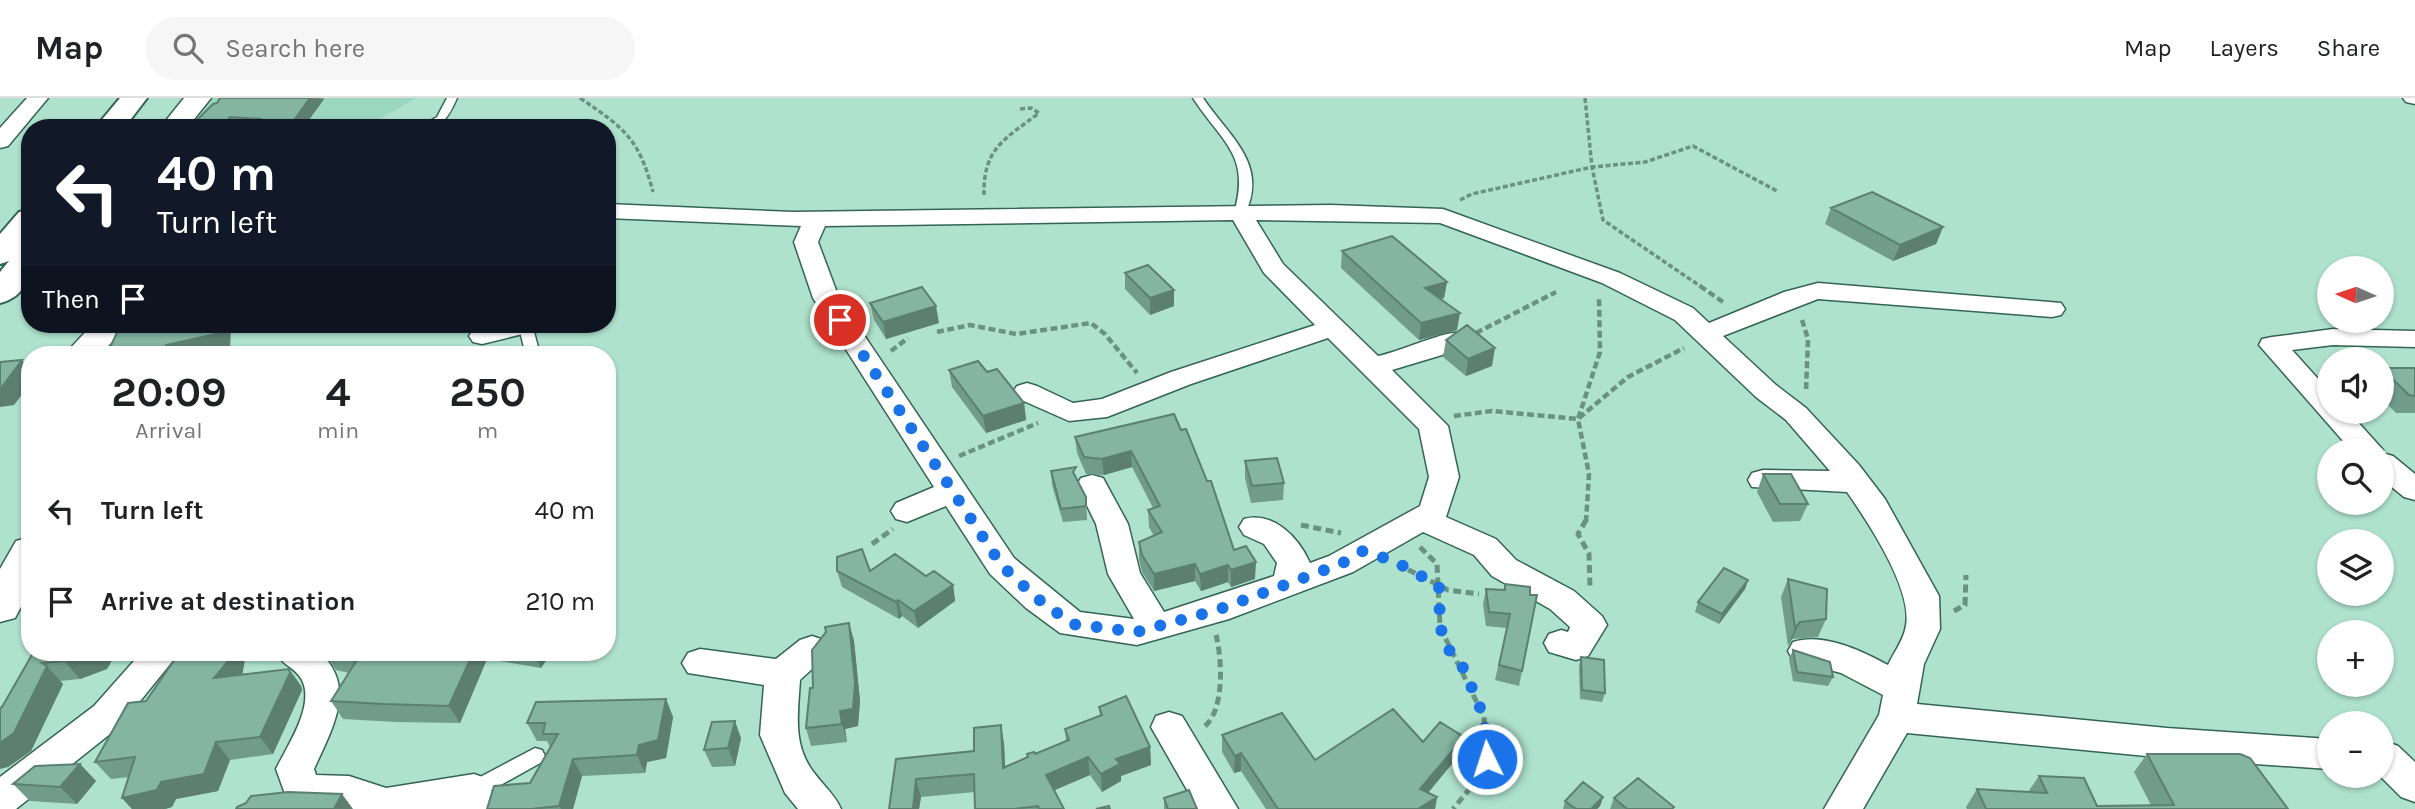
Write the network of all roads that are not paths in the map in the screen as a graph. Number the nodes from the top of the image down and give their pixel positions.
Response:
1 (38, 98) edge
2 (134, 98) edge
3 (160, 98) edge
4 (198, 98) edge
5 (452, 98) edge
6 (1198, 98) edge
7 (116, 119) edge
8 (142, 119) edge
9 (180, 119) edge
10 (442, 119) edge
11 (0, 141) edge
12 (616, 212) edge
13 (1240, 213) junction
14 (816, 219) junction
15 (21, 230) edge
16 (0, 254) edge
17 (21, 267) edge
18 (0, 293) edge
19 (2052, 309) dead end
20 (1331, 328) junction
21 (101, 333) edge
22 (494, 333) edge
23 (482, 336) dead end
24 (1712, 337) junction
25 (2415, 339) edge
26 (1447, 341) edge
27 (89, 346) edge
28 (1372, 366) junction
29 (1027, 392) dead end
30 (2317, 395) edge
31 (2344, 424) edge
32 (2357, 438) edge
33 (2394, 473) edge
34 (944, 479) junction
35 (1763, 480) edge
36 (1856, 482) junction
37 (1092, 485) dead end
38 (2415, 490) edge
39 (907, 510) dead end
40 (1412, 524) junction
41 (1255, 527) dead end
42 (21, 568) edge
43 (1288, 583) junction
44 (0, 607) edge
45 (1182, 615) junction
46 (1561, 643) dead end
47 (812, 649) edge
48 (1805, 651) edge
49 (155, 661) edge
50 (305, 661) edge
51 (700, 663) dead end
52 (783, 674) junction
53 (1900, 703) junction
54 (1175, 738) road end
55 (2317, 753) edge
56 (535, 757) dead end
57 (2394, 757) edge
58 (2415, 786) edge
59 (0, 799) edge
60 (476, 800) edge
61 (822, 809) edge
62 (1219, 809) edge
63 (1843, 809) edge

1 - 11 street
2 - 7 highway
3 - 8 highway
4 - 9 street
5 - 10 lane
6 - 13 lane
12 - 14 street
13 - 14 street
13 - 20 street
13 - 24 street
14 - 34 street
15 - 16 highway
17 - 18 highway
19 - 24 street
20 - 28 street
20 - 29 street
21 - 27 street
22 - 23 street
24 - 36 street
25 - 30 street
26 - 28 street
28 - 40 street
31 - 32 street
33 - 38 street
34 - 39 street
34 - 45 street
35 - 36 street
36 - 53 street
37 - 45 street
40 - 43 street
40 - 46 street
41 - 43 street
42 - 44 street
43 - 45 street
47 - 52 street
48 - 53 street
49 - 59 street
50 - 60 street
51 - 52 street
52 - 61 street
53 - 55 street
53 - 63 street
54 - 62 street
56 - 60 lane
57 - 58 street

